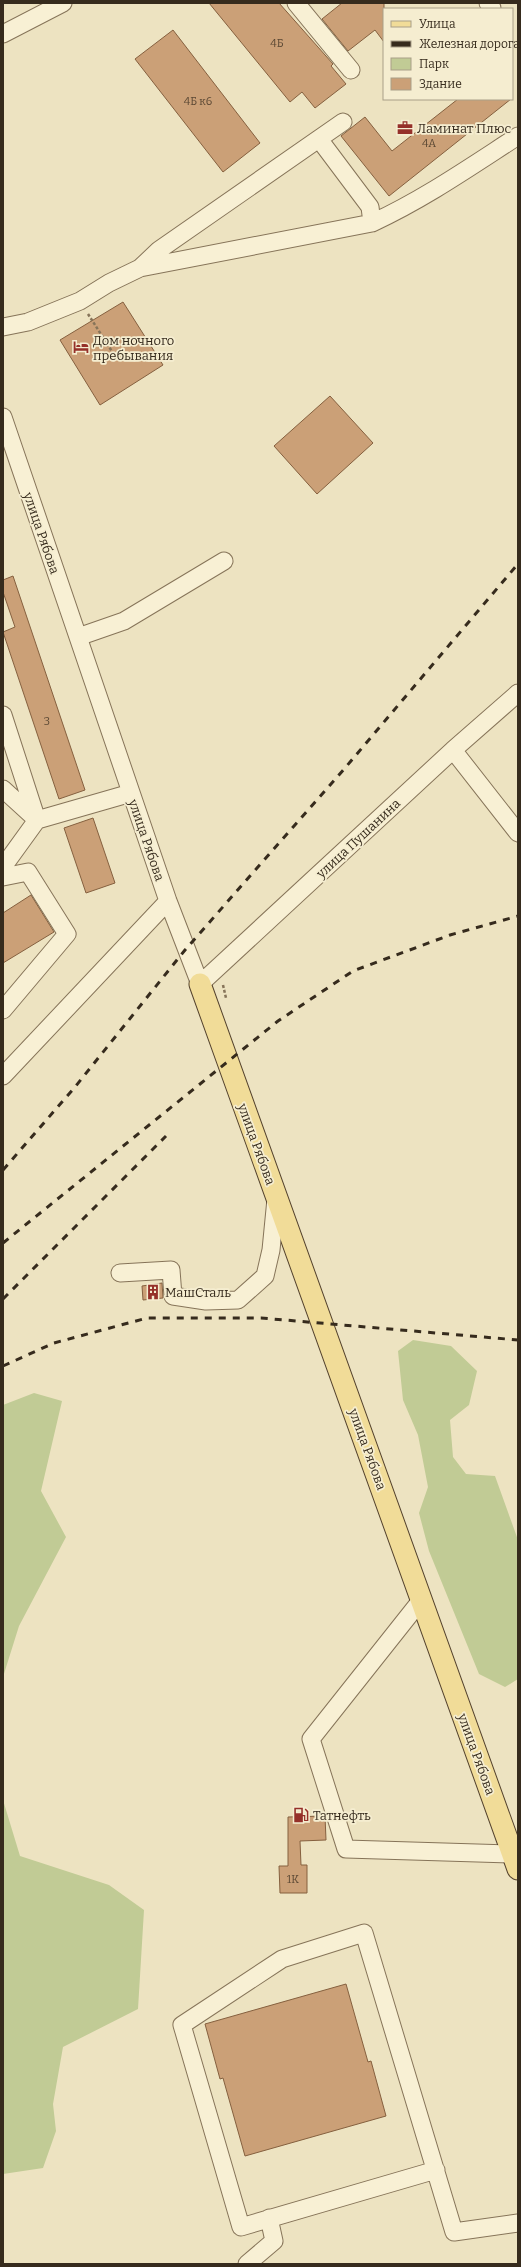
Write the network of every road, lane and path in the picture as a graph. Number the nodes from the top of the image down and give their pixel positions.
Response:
1 (63, 3) edge
2 (296, 3) edge
3 (3, 34) edge
4 (351, 70) dead end
5 (343, 122) dead end
6 (518, 136) edge
7 (319, 139) junction
8 (372, 224) junction
9 (140, 268) junction
10 (80, 302) junction
11 (3, 327) edge
12 (113, 353) dead end
13 (3, 417) edge
14 (224, 561) dead end
15 (78, 636) junction
16 (518, 694) edge
17 (3, 715) edge
18 (453, 750) junction
19 (3, 790) edge
20 (131, 793) junction
21 (37, 820) junction
22 (518, 833) edge
23 (3, 867) edge
24 (3, 877) edge
25 (168, 901) junction
26 (200, 984) junction
27 (3, 1010) edge
28 (3, 1076) edge
29 (276, 1196) junction
30 (120, 1273) dead end
31 (422, 1599) junction
32 (515, 1862) edge
33 (436, 2170) junction
34 (269, 2218) junction
35 (518, 2223) edge
36 (247, 2264) edge

1 - 3 street
2 - 4 street
5 - 7 street
6 - 8 street
7 - 8 street
7 - 9 street
8 - 9 street
9 - 10 street
10 - 11 street
10 - 12 path
13 - 15 street, улица Рябова
14 - 15 street
15 - 20 street, улица Рябова
16 - 18 street, улица Пушанина
17 - 21 street
18 - 22 street
18 - 26 street, улица Пушанина
19 - 21 street
20 - 21 street
20 - 25 street, улица Рябова
21 - 23 street
24 - 27 street
25 - 26 street, улица Рябова
25 - 28 street
26 - 29 main road, улица Рябова
29 - 30 street
29 - 31 main road, улица Рябова
31 - 32 main road, улица Рябова
31 - 32 street
33 - 34 street
33 - 34 street
33 - 35 street
34 - 36 street

